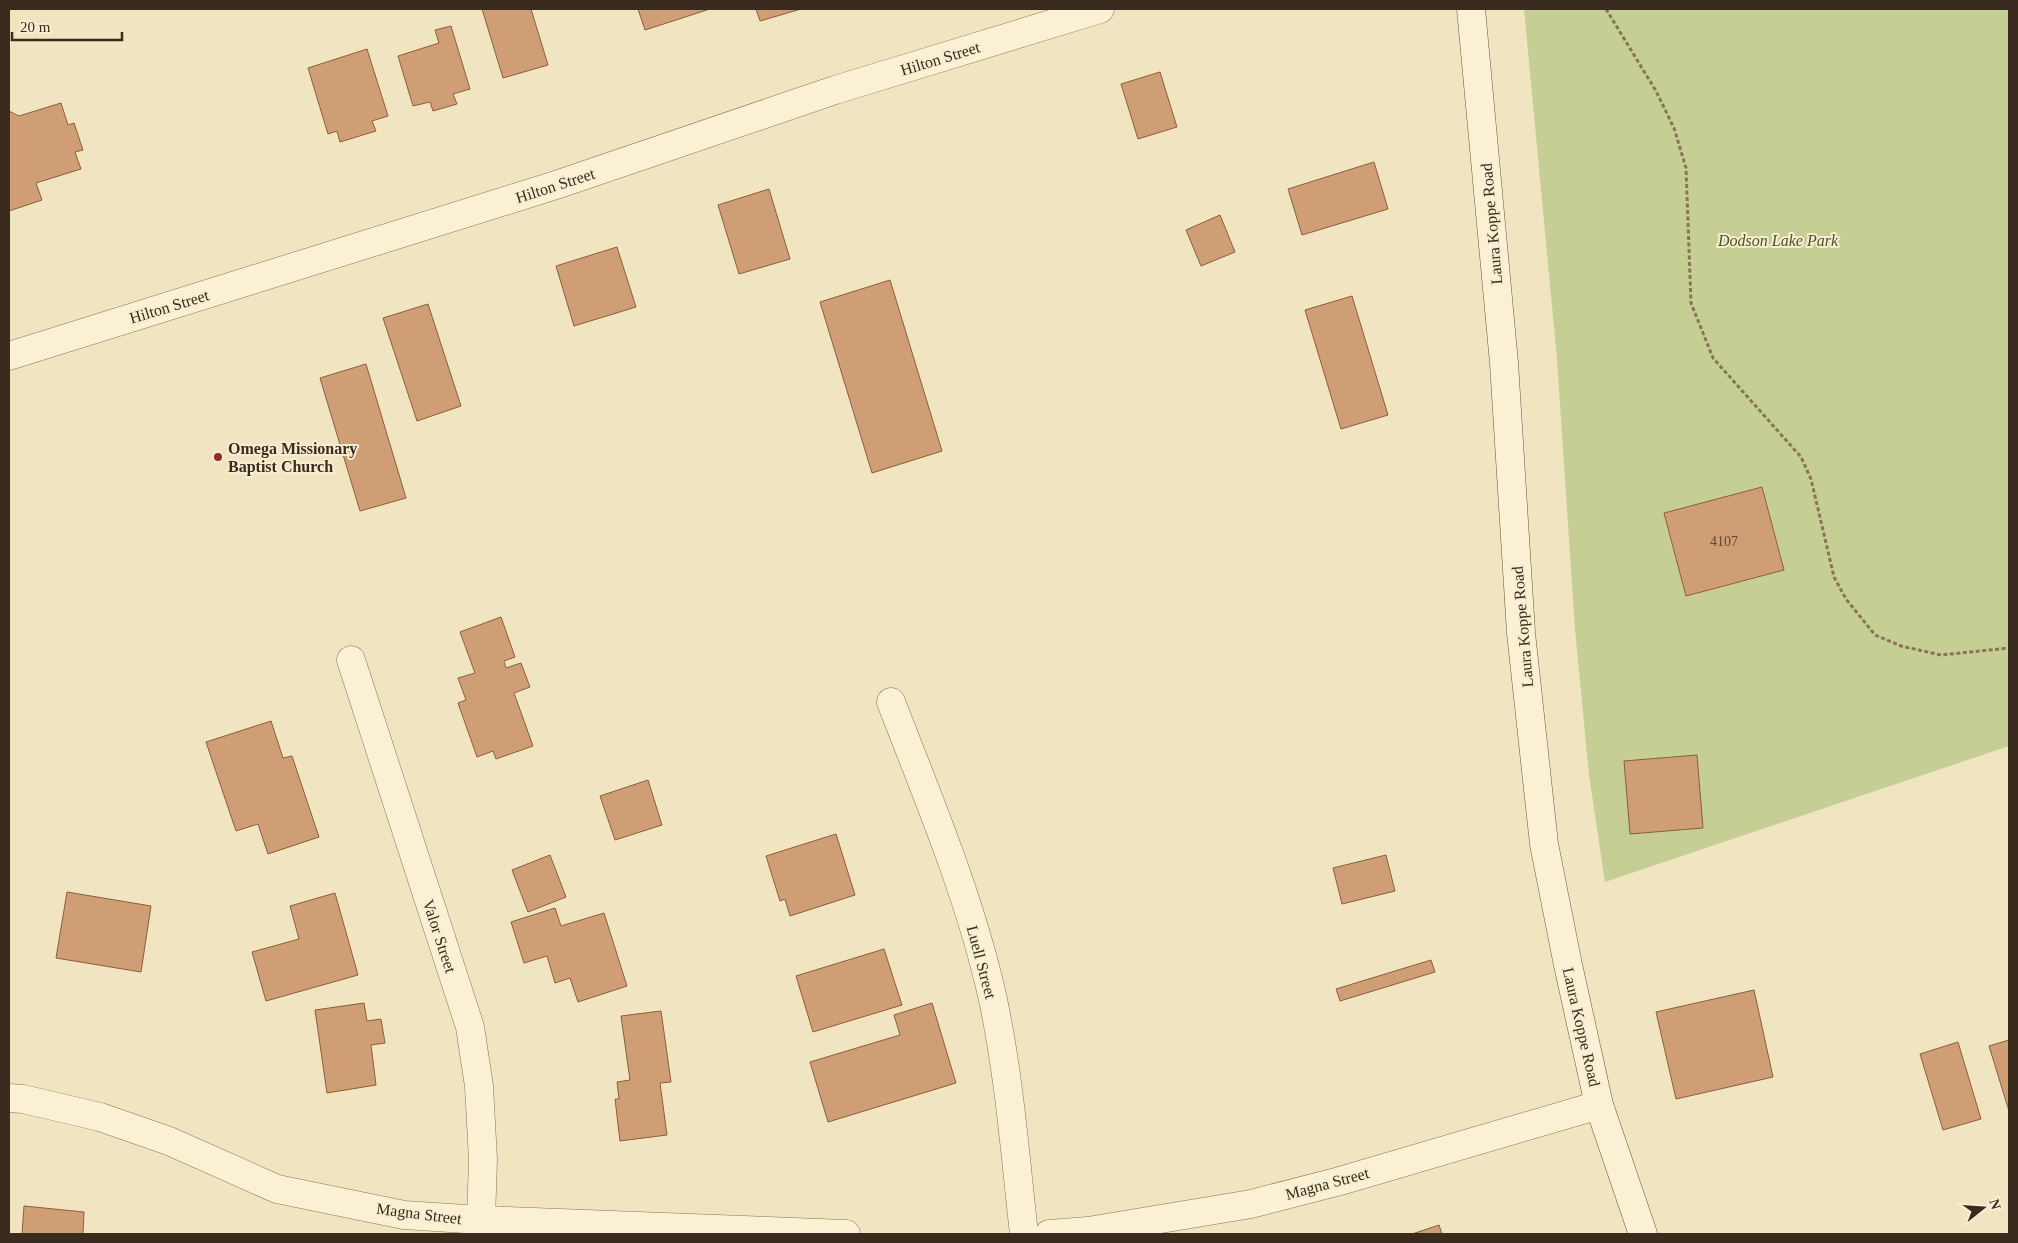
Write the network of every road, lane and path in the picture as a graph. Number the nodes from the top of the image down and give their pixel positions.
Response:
1 (1100, 9) edge
2 (1471, 9) edge
3 (1606, 9) edge
4 (9, 356) edge
5 (2009, 648) edge
6 (350, 660) dead end
7 (891, 702) dead end
8 (9, 1098) edge
9 (1599, 1105) junction
10 (481, 1220) junction
11 (846, 1234) edge
12 (1024, 1234) edge
13 (1049, 1234) edge
14 (1642, 1234) edge

1 - 4 street, Hilton Street
2 - 9 street, Laura Koppe Road
3 - 5 path
6 - 10 street, Valor Street
7 - 12 street, Luell Street
8 - 10 street, Magna Street
9 - 13 street, Magna Street
9 - 14 street, Laura Koppe Road
10 - 11 street, Magna Street

